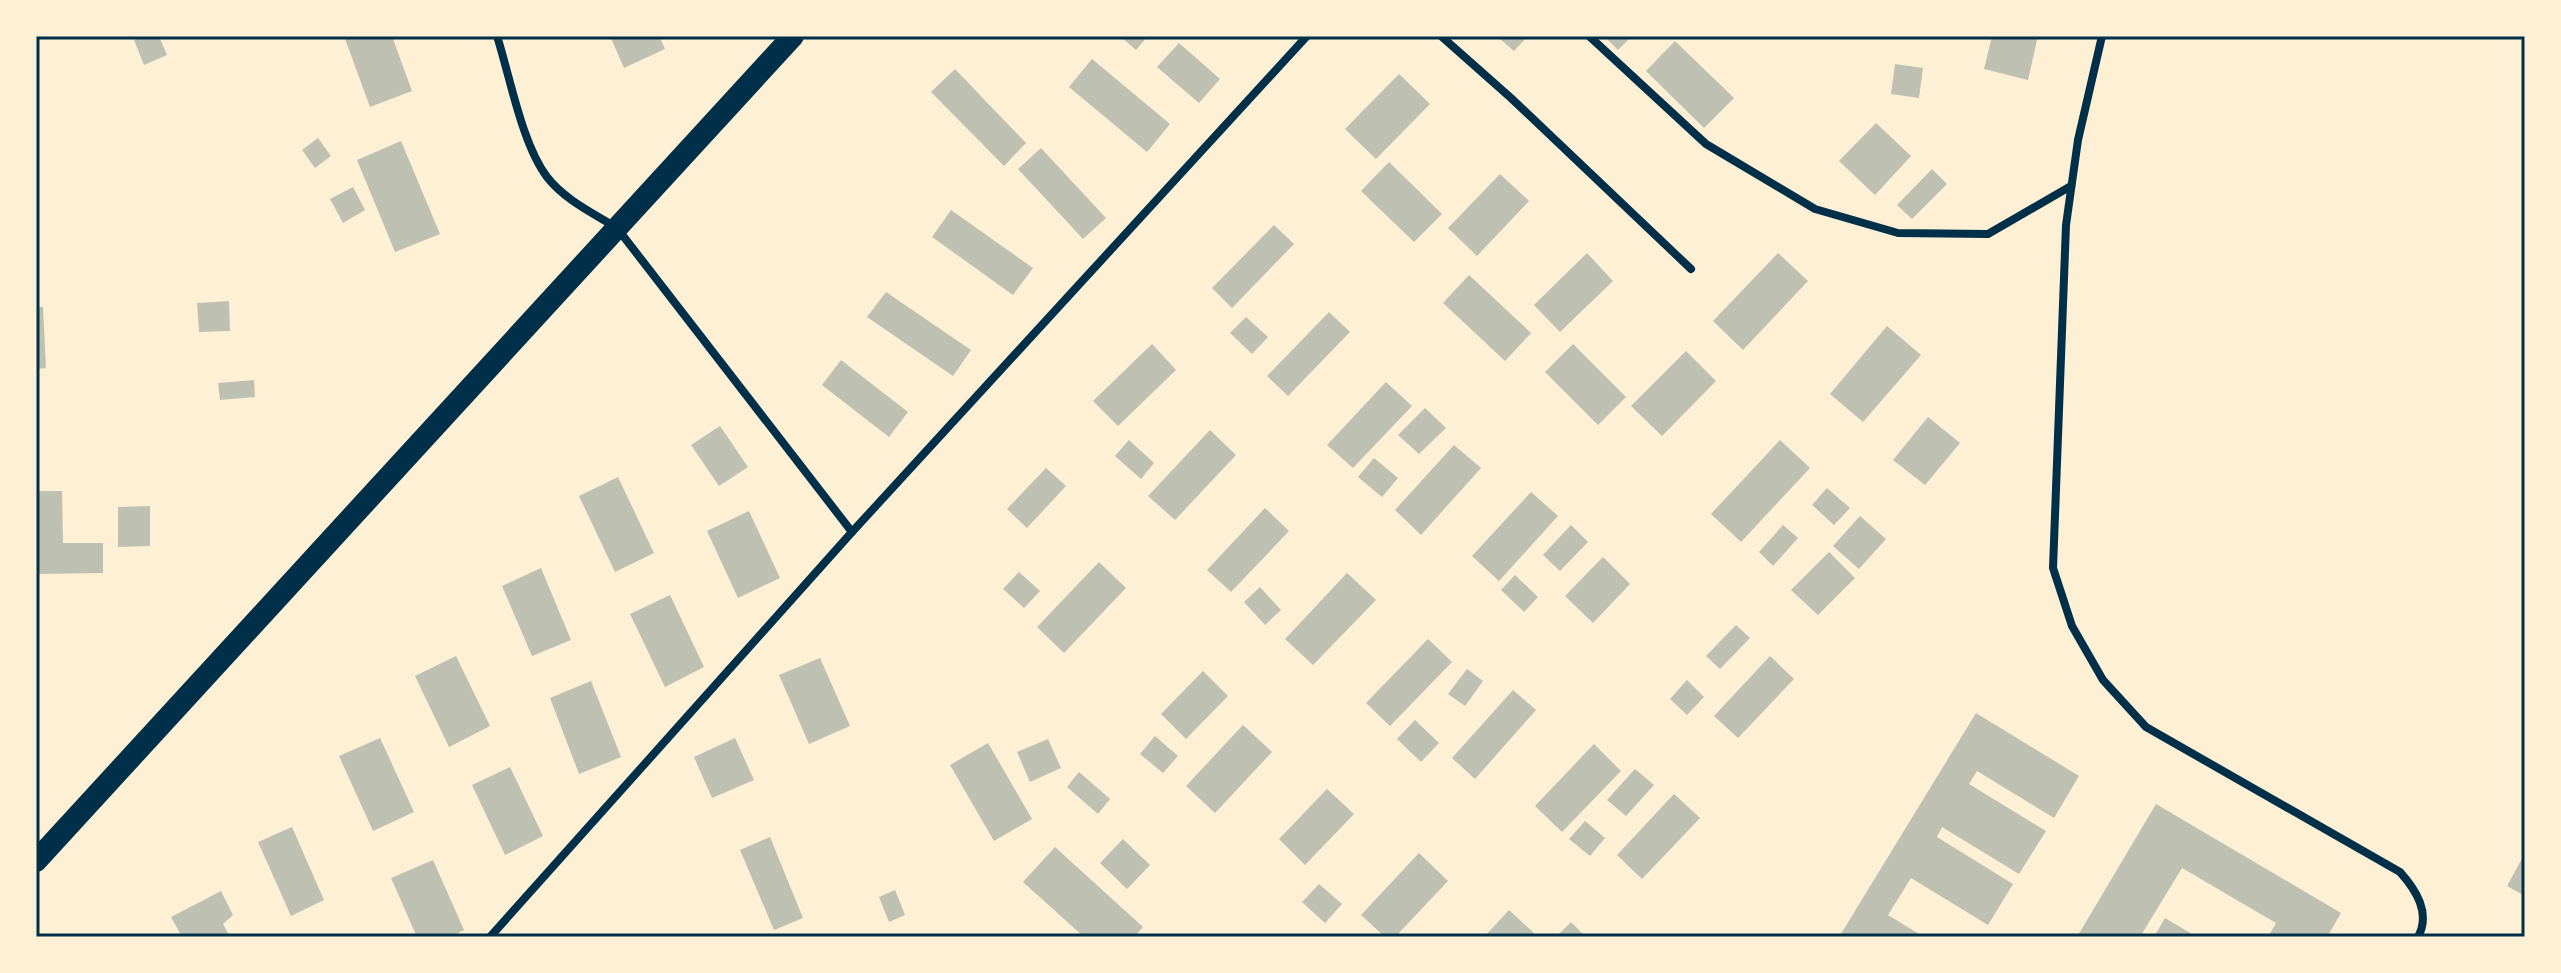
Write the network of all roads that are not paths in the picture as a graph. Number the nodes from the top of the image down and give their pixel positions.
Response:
1 (497, 36) edge
2 (793, 36) edge
3 (1307, 36) edge
4 (1441, 36) edge
5 (1589, 36) edge
6 (2102, 36) edge
7 (2071, 186) junction
8 (617, 228) junction
9 (1691, 269) dead end
10 (852, 532) junction
11 (36, 861) edge
12 (490, 937) edge
13 (2418, 937) edge

1 - 8 street
2 - 8 highway
3 - 10 street
4 - 9 street
5 - 7 street
6 - 7 street
7 - 13 street
8 - 10 street
8 - 11 highway
10 - 12 street

